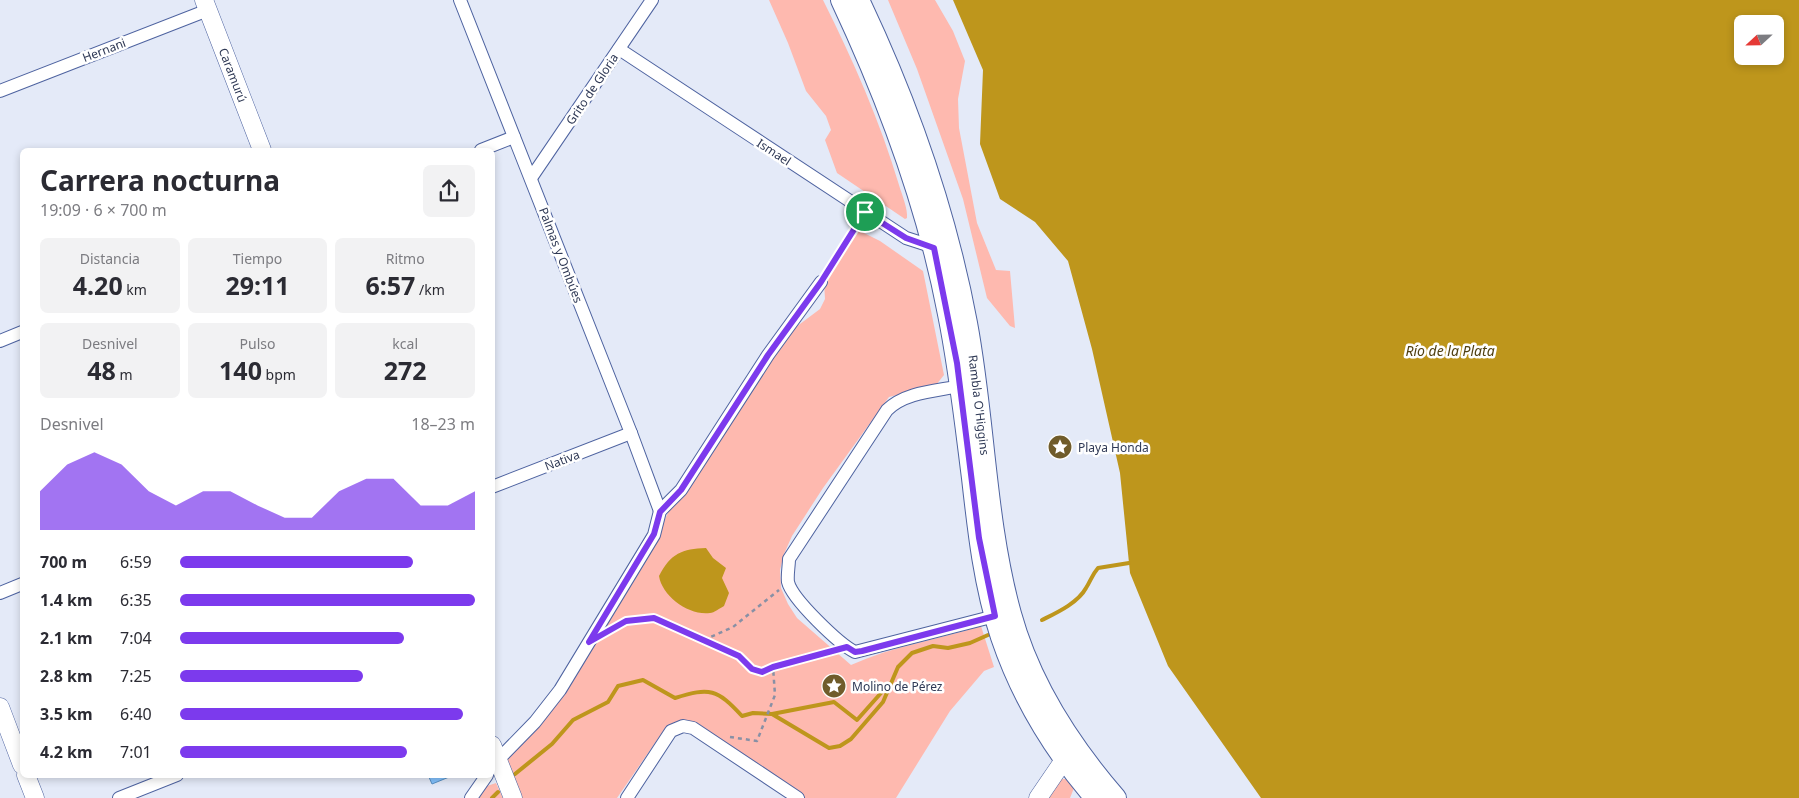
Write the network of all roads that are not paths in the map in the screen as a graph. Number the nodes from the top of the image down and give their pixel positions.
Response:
1 (460, 0) edge
2 (652, 0) edge
3 (841, 0) edge
4 (859, 0) edge
5 (206, 5) edge
6 (619, 49) junction
7 (0, 91) edge
8 (514, 137) junction
9 (261, 148) edge
10 (486, 148) edge
11 (531, 178) junction
12 (934, 248) junction
13 (821, 282) road end
14 (20, 333) edge
15 (0, 341) edge
16 (960, 386) junction
17 (631, 433) junction
18 (495, 486) edge
19 (660, 512) junction
20 (20, 585) edge
21 (0, 593) edge
22 (995, 616) junction
23 (0, 707) edge
24 (495, 756) edge
25 (495, 759) edge
26 (20, 760) edge
27 (1064, 760) junction
28 (27, 778) edge
29 (169, 778) edge
30 (485, 778) edge
31 (1089, 789) edge
32 (35, 798) edge
33 (119, 798) edge
34 (471, 798) edge
35 (513, 798) edge
36 (627, 798) edge
37 (798, 798) edge
38 (1038, 798) edge
39 (1116, 798) edge

1 - 8 street, Palmas y Ombúes
2 - 6 street, Grito de Gloria
3 - 12 main road, Rambla O'Higgins
4 - 31 main road, Rambla O'Higgins
5 - 7 street, Hernani
5 - 9 main road, Caramurú
6 - 11 street, Grito de Gloria
6 - 12 street, Ismael
8 - 10 street
8 - 11 street, Palmas y Ombúes
11 - 17 street, Palmas y Ombúes
12 - 16 main road, Rambla O'Higgins
13 - 19 street
14 - 15 street
16 - 22 main road, Rambla O'Higgins
16 - 22 street
17 - 18 street, Nativa
17 - 19 street, Palmas y Ombúes
19 - 24 street
20 - 21 street
22 - 27 main road, Rambla O'Higgins
23 - 26 main road
25 - 35 main road
27 - 31 main road, Rambla O'Higgins
27 - 38 main road
28 - 32 main road
29 - 33 street
30 - 34 street
31 - 39 main road, Rambla O'Higgins
36 - 37 street

